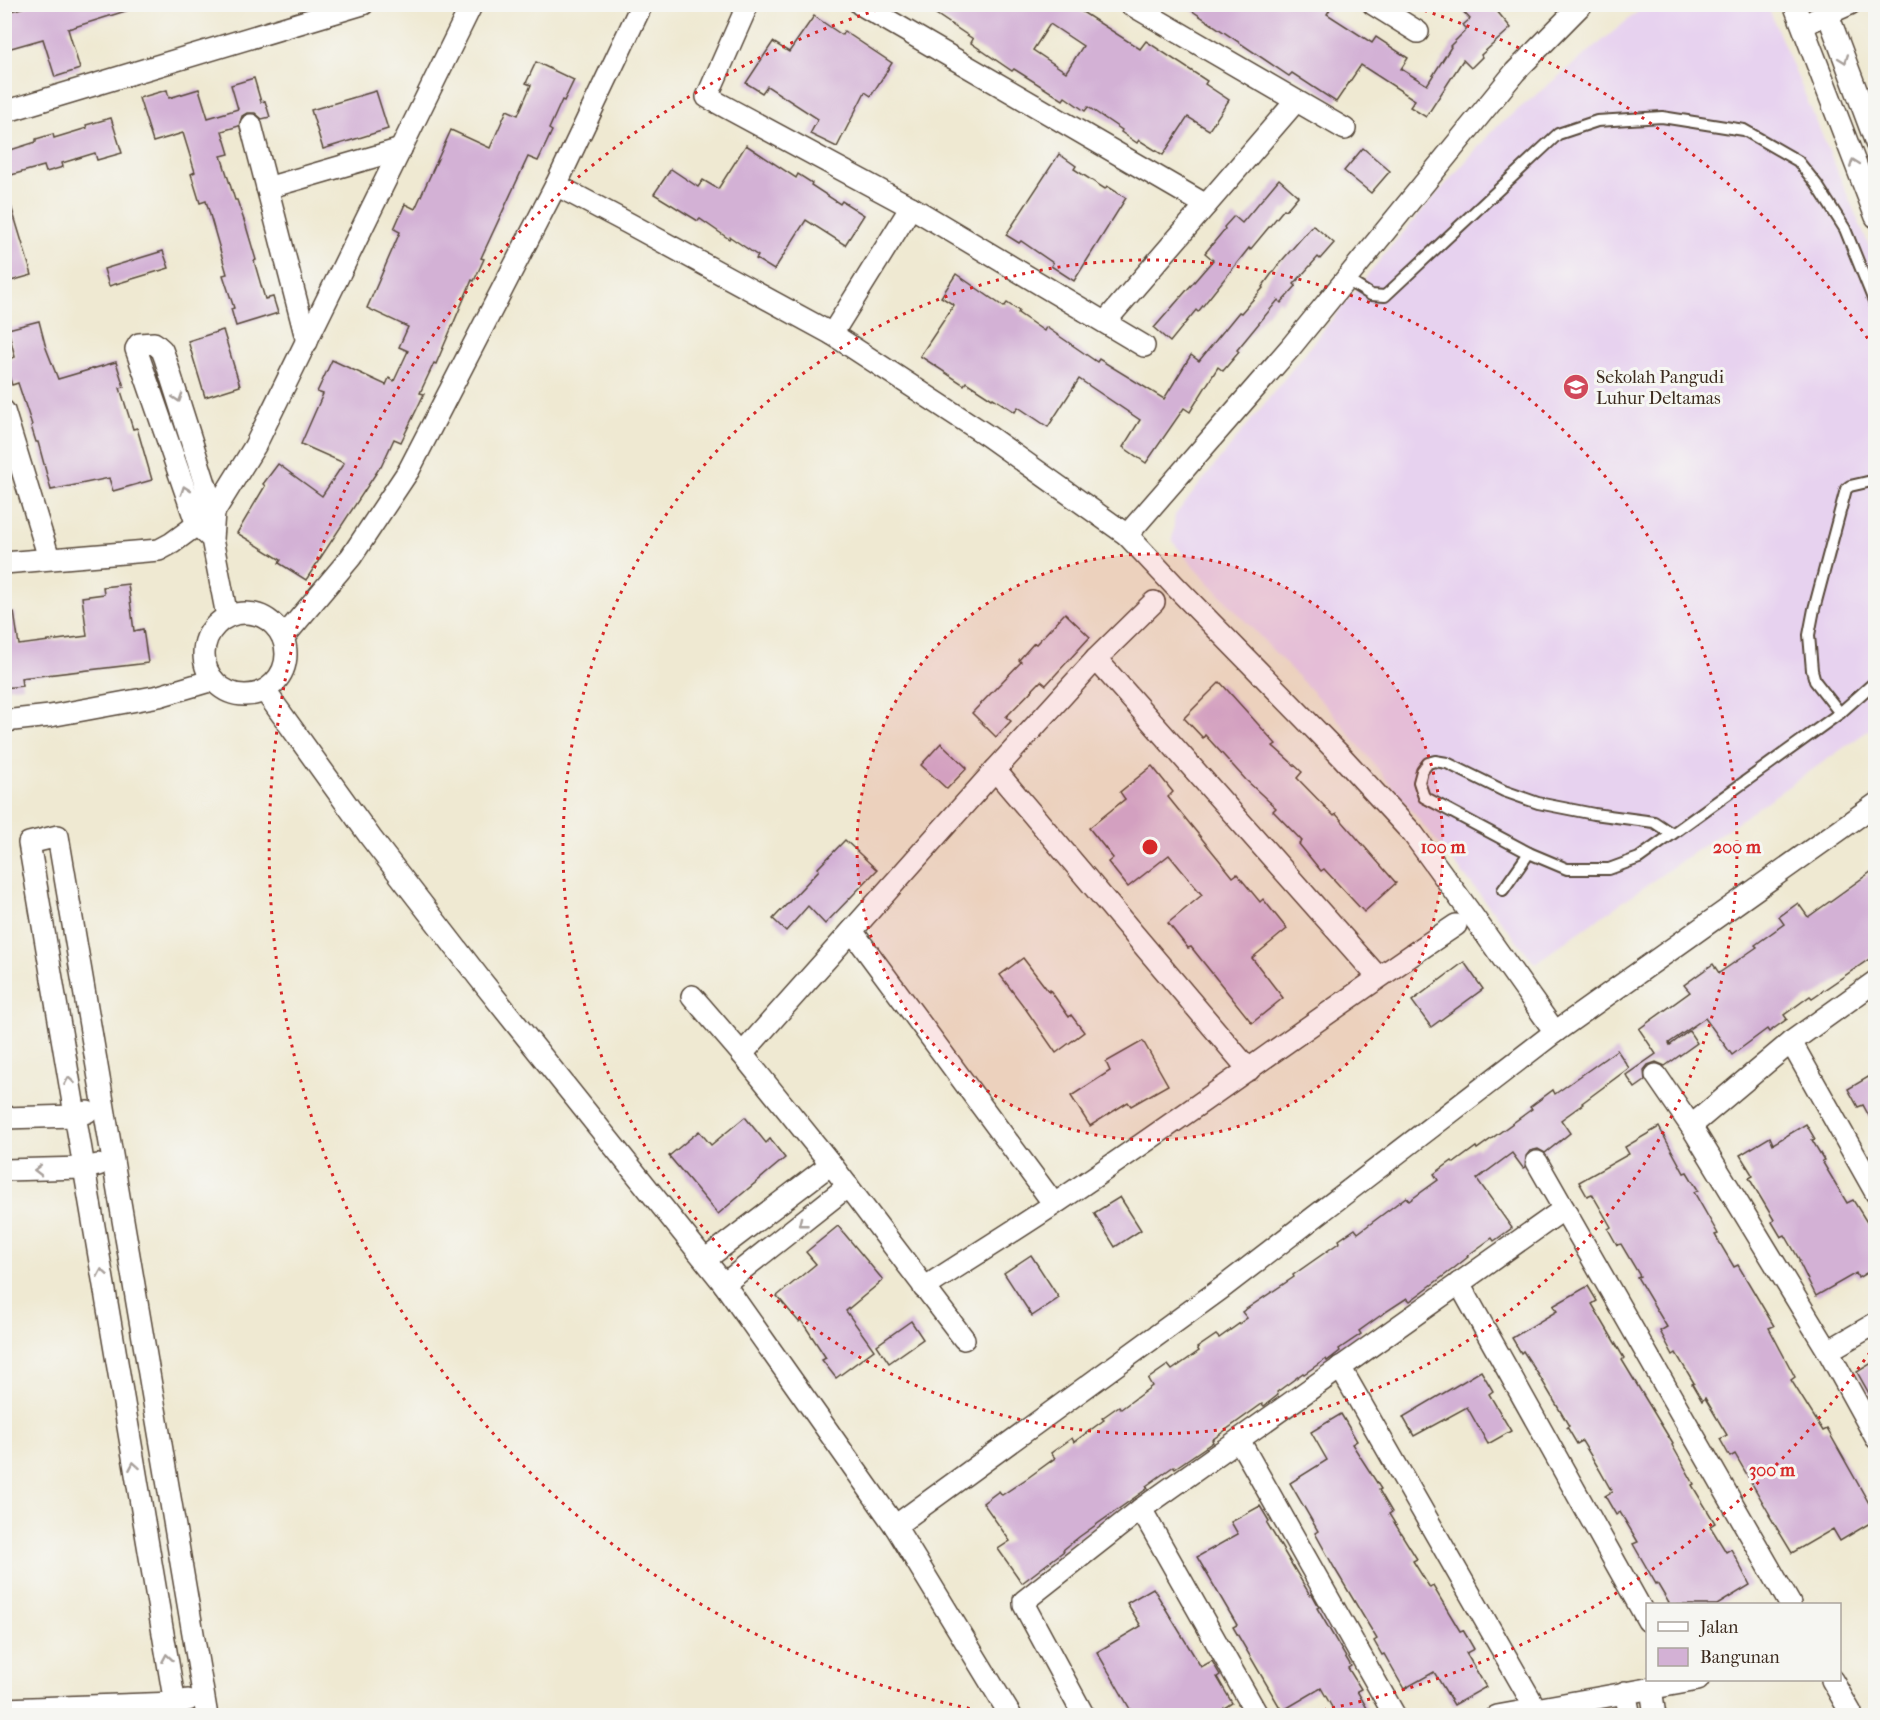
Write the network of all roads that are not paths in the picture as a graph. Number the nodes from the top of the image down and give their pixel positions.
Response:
1 (363, 4) edge
2 (472, 4) edge
3 (642, 4) edge
4 (748, 4) edge
5 (860, 4) edge
6 (1130, 4) edge
7 (1373, 4) edge
8 (1794, 4) edge
9 (1850, 4) edge
10 (1578, 6) edge
11 (1826, 9) edge
12 (1803, 24) junction
13 (1418, 32) dead end
14 (1296, 100) junction
15 (4, 112) edge
16 (251, 125) dead end
17 (1345, 129) dead end
18 (1875, 143) edge
19 (401, 149) junction
20 (556, 185) junction
21 (267, 188) junction
22 (1206, 205) junction
23 (911, 207) junction
24 (1875, 217) edge
25 (1347, 280) junction
26 (1875, 306) edge
27 (1105, 322) junction
28 (832, 334) junction
29 (307, 342) junction
30 (1144, 346) dead end
31 (4, 411) edge
32 (1875, 480) edge
33 (214, 512) junction
34 (205, 532) junction
35 (1127, 535) junction
36 (49, 558) junction
37 (4, 563) edge
38 (1154, 602) dead end
39 (227, 616) junction
40 (283, 638) junction
41 (1096, 659) junction
42 (213, 680) junction
43 (1875, 681) edge
44 (264, 691) junction
45 (1840, 714) junction
46 (4, 721) edge
47 (995, 770) junction
48 (1875, 804) edge
49 (1672, 834) junction
50 (1529, 853) junction
51 (1503, 890) dead end
52 (1456, 925) dead end
53 (852, 931) junction
54 (1378, 977) junction
55 (1875, 981) edge
56 (692, 996) dead end
57 (1555, 1032) junction
58 (1791, 1042) junction
59 (742, 1054) junction
60 (1249, 1070) junction
61 (1656, 1075) dead end
62 (104, 1107) junction
63 (75, 1116) junction
64 (4, 1118) edge
65 (1691, 1126) junction
66 (113, 1162) junction
67 (1537, 1162) dead end
68 (831, 1164) junction
69 (84, 1168) junction
70 (4, 1170) edge
71 (848, 1186) junction
72 (1875, 1194) edge
73 (1054, 1204) junction
74 (1564, 1209) junction
75 (706, 1259) junction
76 (1459, 1283) junction
77 (724, 1284) junction
78 (924, 1288) junction
79 (1875, 1323) edge
80 (964, 1339) dead end
81 (1828, 1351) junction
82 (1340, 1367) junction
83 (1875, 1438) edge
84 (1239, 1440) junction
85 (1141, 1509) junction
86 (895, 1526) junction
87 (1789, 1603) edge
88 (1646, 1619) edge
89 (1682, 1681) edge
90 (1833, 1681) edge
91 (1651, 1688) junction
92 (1625, 1692) junction
93 (205, 1706) edge
94 (1582, 1708) edge
95 (4, 1709) edge
96 (176, 1709) edge
97 (1549, 1710) edge
98 (1851, 1713) dead end
99 (1011, 1716) edge
100 (1084, 1716) edge
101 (1258, 1716) edge
102 (1395, 1716) edge
103 (1497, 1716) edge
104 (1630, 1716) edge
105 (1655, 1716) edge

1 - 15 street
2 - 19 street
3 - 20 street
4 - 23 street
5 - 22 street
6 - 14 street
7 - 13 street
8 - 12 street
9 - 11 street
10 - 25 street
11 - 12 street
11 -> 18 street
24 -> 12 street
14 - 17 street
14 - 22 street
16 - 21 street
19 - 21 street
19 - 29 street
20 - 28 street
20 - 40 street
21 - 29 street
22 - 27 street
23 - 27 street
23 - 28 street
25 - 26 lane
25 - 35 street
27 - 30 street
28 - 35 street
29 - 33 street
31 - 36 street
32 - 45 lane
33 - 34 street
34 -> 33 street
34 - 36 street
34 - 39 street
35 - 57 street
36 - 37 street
38 - 41 street
39 - 40 street
39 - 42 street
40 - 44 street
41 - 47 street
41 - 54 street
42 - 44 street
42 - 46 street
43 - 45 lane
44 - 75 street
45 - 49 lane
47 - 53 street
47 - 60 street
48 - 57 street
49 - 50 lane
49 - 50 lane
50 - 51 lane
52 - 54 street
53 - 59 street
53 - 73 street
54 - 60 street
55 - 58 street
56 - 59 street
57 - 86 street
58 - 65 street
58 - 72 street
59 - 68 street
60 - 73 street
61 - 65 street
62 - 63 street
63 -> 62 street
62 - 66 street
63 - 64 street
63 - 69 street
65 - 81 street
66 - 69 street
66 - 93 street
67 - 74 street
68 - 71 street
68 - 75 street
69 -> 70 street
96 -> 69 street
71 -> 77 street
71 - 78 street
73 - 78 street
74 - 76 street
74 - 87 street
75 - 77 street
76 - 82 street
76 - 88 street
77 - 86 street
78 - 80 street
79 - 81 street
81 - 83 street
82 - 84 street
82 - 97 street
84 - 85 street
84 - 102 street
85 - 100 street
85 - 101 street
86 - 99 street
89 - 91 street
90 - 98 street
91 - 92 street
91 - 105 street
92 - 94 street
92 - 104 street
93 - 96 street
94 - 97 street
95 - 96 street
97 - 103 street

